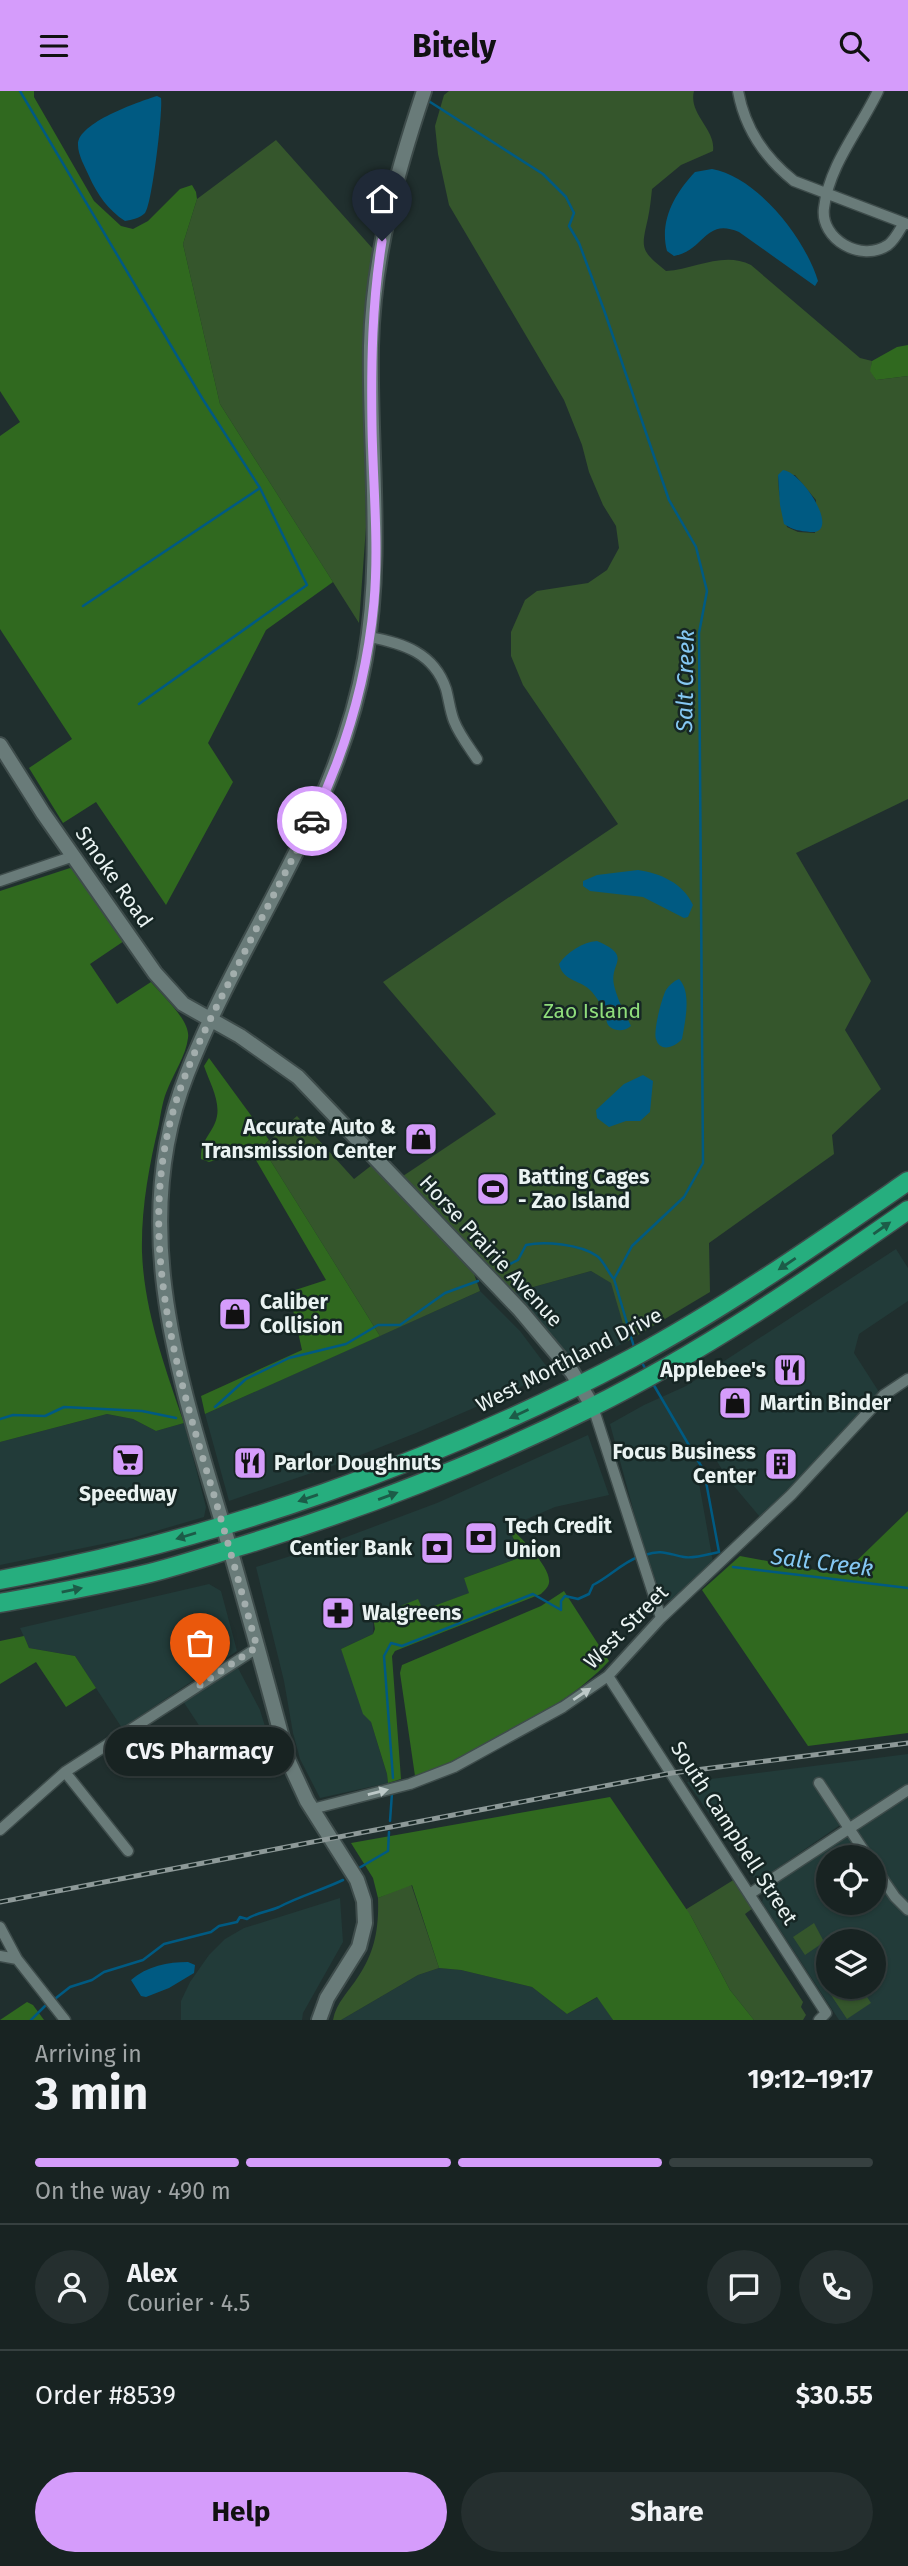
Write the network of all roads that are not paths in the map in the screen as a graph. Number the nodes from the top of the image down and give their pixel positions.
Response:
1 (424, 91) edge
2 (738, 91) edge
3 (878, 91) edge
4 (826, 194) junction
5 (906, 224) edge
6 (850, 247) junction
7 (847, 260) dead end
8 (369, 637) junction
9 (0, 745) edge
10 (477, 759) dead end
11 (74, 856) junction
12 (0, 881) edge
13 (209, 1020) junction
14 (908, 1181) edge
15 (908, 1210) edge
16 (908, 1379) edge
17 (580, 1384) junction
18 (593, 1407) junction
19 (223, 1525) junction
20 (230, 1549) junction
21 (0, 1580) edge
22 (0, 1604) edge
23 (662, 1618) junction
24 (257, 1647) junction
25 (608, 1676) junction
26 (65, 1772) junction
27 (819, 1783) dead end
28 (908, 1790) edge
29 (312, 1809) junction
30 (849, 1829) junction
31 (0, 1830) edge
32 (860, 1845) edge
33 (128, 1851) dead end
34 (886, 1884) edge
35 (751, 1893) junction
36 (908, 1910) edge
37 (0, 1927) edge
38 (0, 1956) edge
39 (17, 1959) junction
40 (822, 2016) edge
41 (65, 2020) edge
42 (319, 2020) edge

1 - 8 main road
2 - 4 street
3 - 4 street
4 - 5 street
4 - 6 street
5 - 6 street
6 - 7 street
8 - 10 street
8 - 13 main road
9 - 11 main road, Smoke Road
11 - 12 street
11 - 13 main road, Smoke Road
13 - 17 main road, Horse Prairie Avenue
13 - 19 main road
14 -> 17 highway, West Morthland Drive
18 -> 15 highway
16 - 23 street, West Street
17 - 18 main road, Horse Prairie Avenue
17 -> 19 highway, West Morthland Drive
20 -> 18 highway
18 - 23 street, Horse Prairie Avenue
19 - 20 main road
19 -> 21 highway, West Morthland Drive
22 -> 20 highway
20 - 24 main road
23 - 25 street, West Street
24 - 26 street
24 - 29 main road
29 -> 25 street, West Street
25 - 35 street, South Campbell Street
26 - 31 street
26 - 33 street
27 - 30 street
28 - 30 street
29 - 42 main road
30 - 32 street
30 - 35 street
34 - 36 street
35 - 40 street, South Campbell Street
37 - 39 street
38 - 39 street
39 - 41 street

